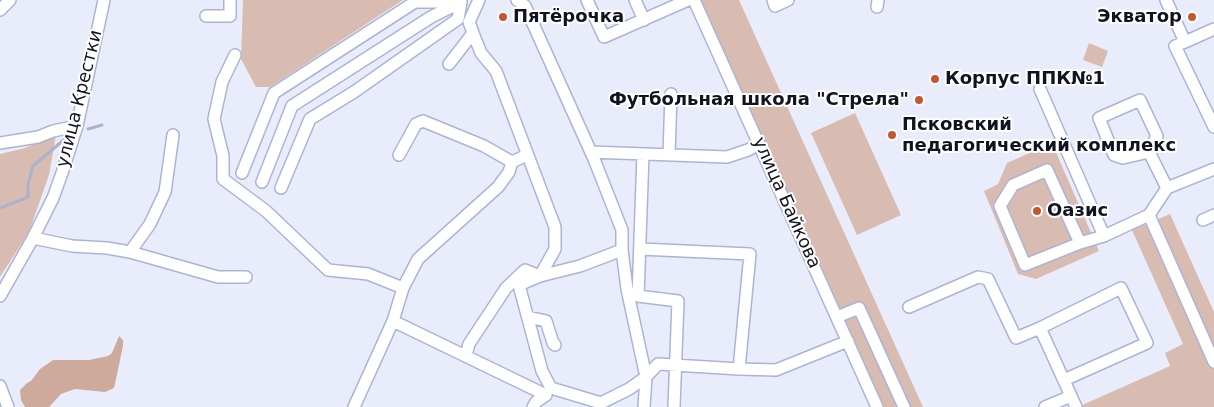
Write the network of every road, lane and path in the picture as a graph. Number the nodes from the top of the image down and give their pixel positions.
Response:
1 (10, 0) edge
2 (104, 0) edge
3 (230, 0) edge
4 (479, 0) edge
5 (517, 0) edge
6 (587, 0) edge
7 (635, 0) edge
8 (688, 0) edge
9 (694, 0) edge
10 (773, 0) edge
11 (788, 0) edge
12 (1166, 0) edge
13 (463, 1) edge
14 (0, 10) edge
15 (206, 16) dead end
16 (644, 20) junction
17 (1214, 29) edge
18 (473, 33) junction
19 (1185, 42) junction
20 (235, 55) dead end
21 (449, 64) dead end
22 (1040, 89) dead end
23 (671, 94) dead end
24 (77, 126) junction
25 (1214, 128) edge
26 (173, 135) dead end
27 (0, 143) edge
28 (759, 144) junction
29 (591, 152) junction
30 (1149, 152) junction
31 (643, 154) junction
32 (399, 155) dead end
33 (528, 155) junction
34 (668, 155) junction
35 (512, 162) junction
36 (1214, 169) edge
37 (242, 173) dead end
38 (262, 182) dead end
39 (281, 188) dead end
40 (1166, 188) junction
41 (1149, 215) junction
42 (1214, 216) edge
43 (1203, 220) dead end
44 (1104, 236) junction
45 (33, 238) junction
46 (1080, 243) junction
47 (622, 250) junction
48 (640, 250) junction
49 (130, 252) junction
50 (540, 276) junction
51 (246, 277) dead end
52 (403, 288) junction
53 (0, 296) edge
54 (909, 307) dead end
55 (528, 317) junction
56 (836, 317) junction
57 (393, 321) junction
58 (1040, 328) junction
59 (848, 341) junction
60 (555, 345) dead end
61 (466, 355) junction
62 (1214, 362) edge
63 (676, 366) junction
64 (739, 370) junction
65 (646, 376) junction
66 (1064, 380) junction
67 (0, 386) edge
68 (548, 391) junction
69 (1071, 396) junction
70 (8, 407) edge
71 (354, 407) edge
72 (533, 407) edge
73 (544, 407) edge
74 (644, 407) edge
75 (674, 407) edge
76 (877, 407) edge
77 (904, 407) edge
78 (1046, 407) edge
79 (1076, 407) edge

1 - 14 street
2 - 24 street, улица Крестки
3 - 15 street
4 - 18 street
5 - 29 street
6 - 16 street
7 - 16 street
8 - 16 street
9 - 28 street, улица Байкова
10 - 11 street
12 - 19 street
13 - 37 street
13 - 38 street
13 - 39 street
17 - 19 street
18 - 21 street
18 - 33 street
19 - 25 street
20 - 52 street
22 - 44 street
23 - 34 street
24 - 27 street
24 - 45 street, улица Крестки
26 - 49 street
28 - 34 street
28 - 56 street, улица Байкова
29 - 31 street
29 - 47 street
30 - 30 street
30 - 40 street
31 - 34 street
31 - 48 street
32 - 35 street
33 - 35 street
33 - 50 street
35 - 52 street
36 - 40 street
40 - 41 street
41 - 44 street
41 - 62 street
42 - 43 street
44 - 46 street
45 - 49 street
45 - 53 street, улица Крестки
46 - 46 street
47 - 50 street
47 - 65 street
48 - 63 street
48 - 64 street
49 - 51 street
50 - 55 street
50 - 61 street
52 - 57 street
54 - 58 street
55 - 60 street
55 - 68 street
56 - 59 street, улица Байкова
56 - 77 street
57 - 61 street
57 - 71 street
58 - 66 street
58 - 66 street
59 - 64 street
59 - 76 street, улица Байкова
61 - 68 street
63 - 64 street
63 - 65 street
63 - 75 street
65 - 68 street
65 - 74 street
66 - 69 street
67 - 70 street
68 - 72 street
68 - 73 street
69 - 78 street
69 - 79 street

